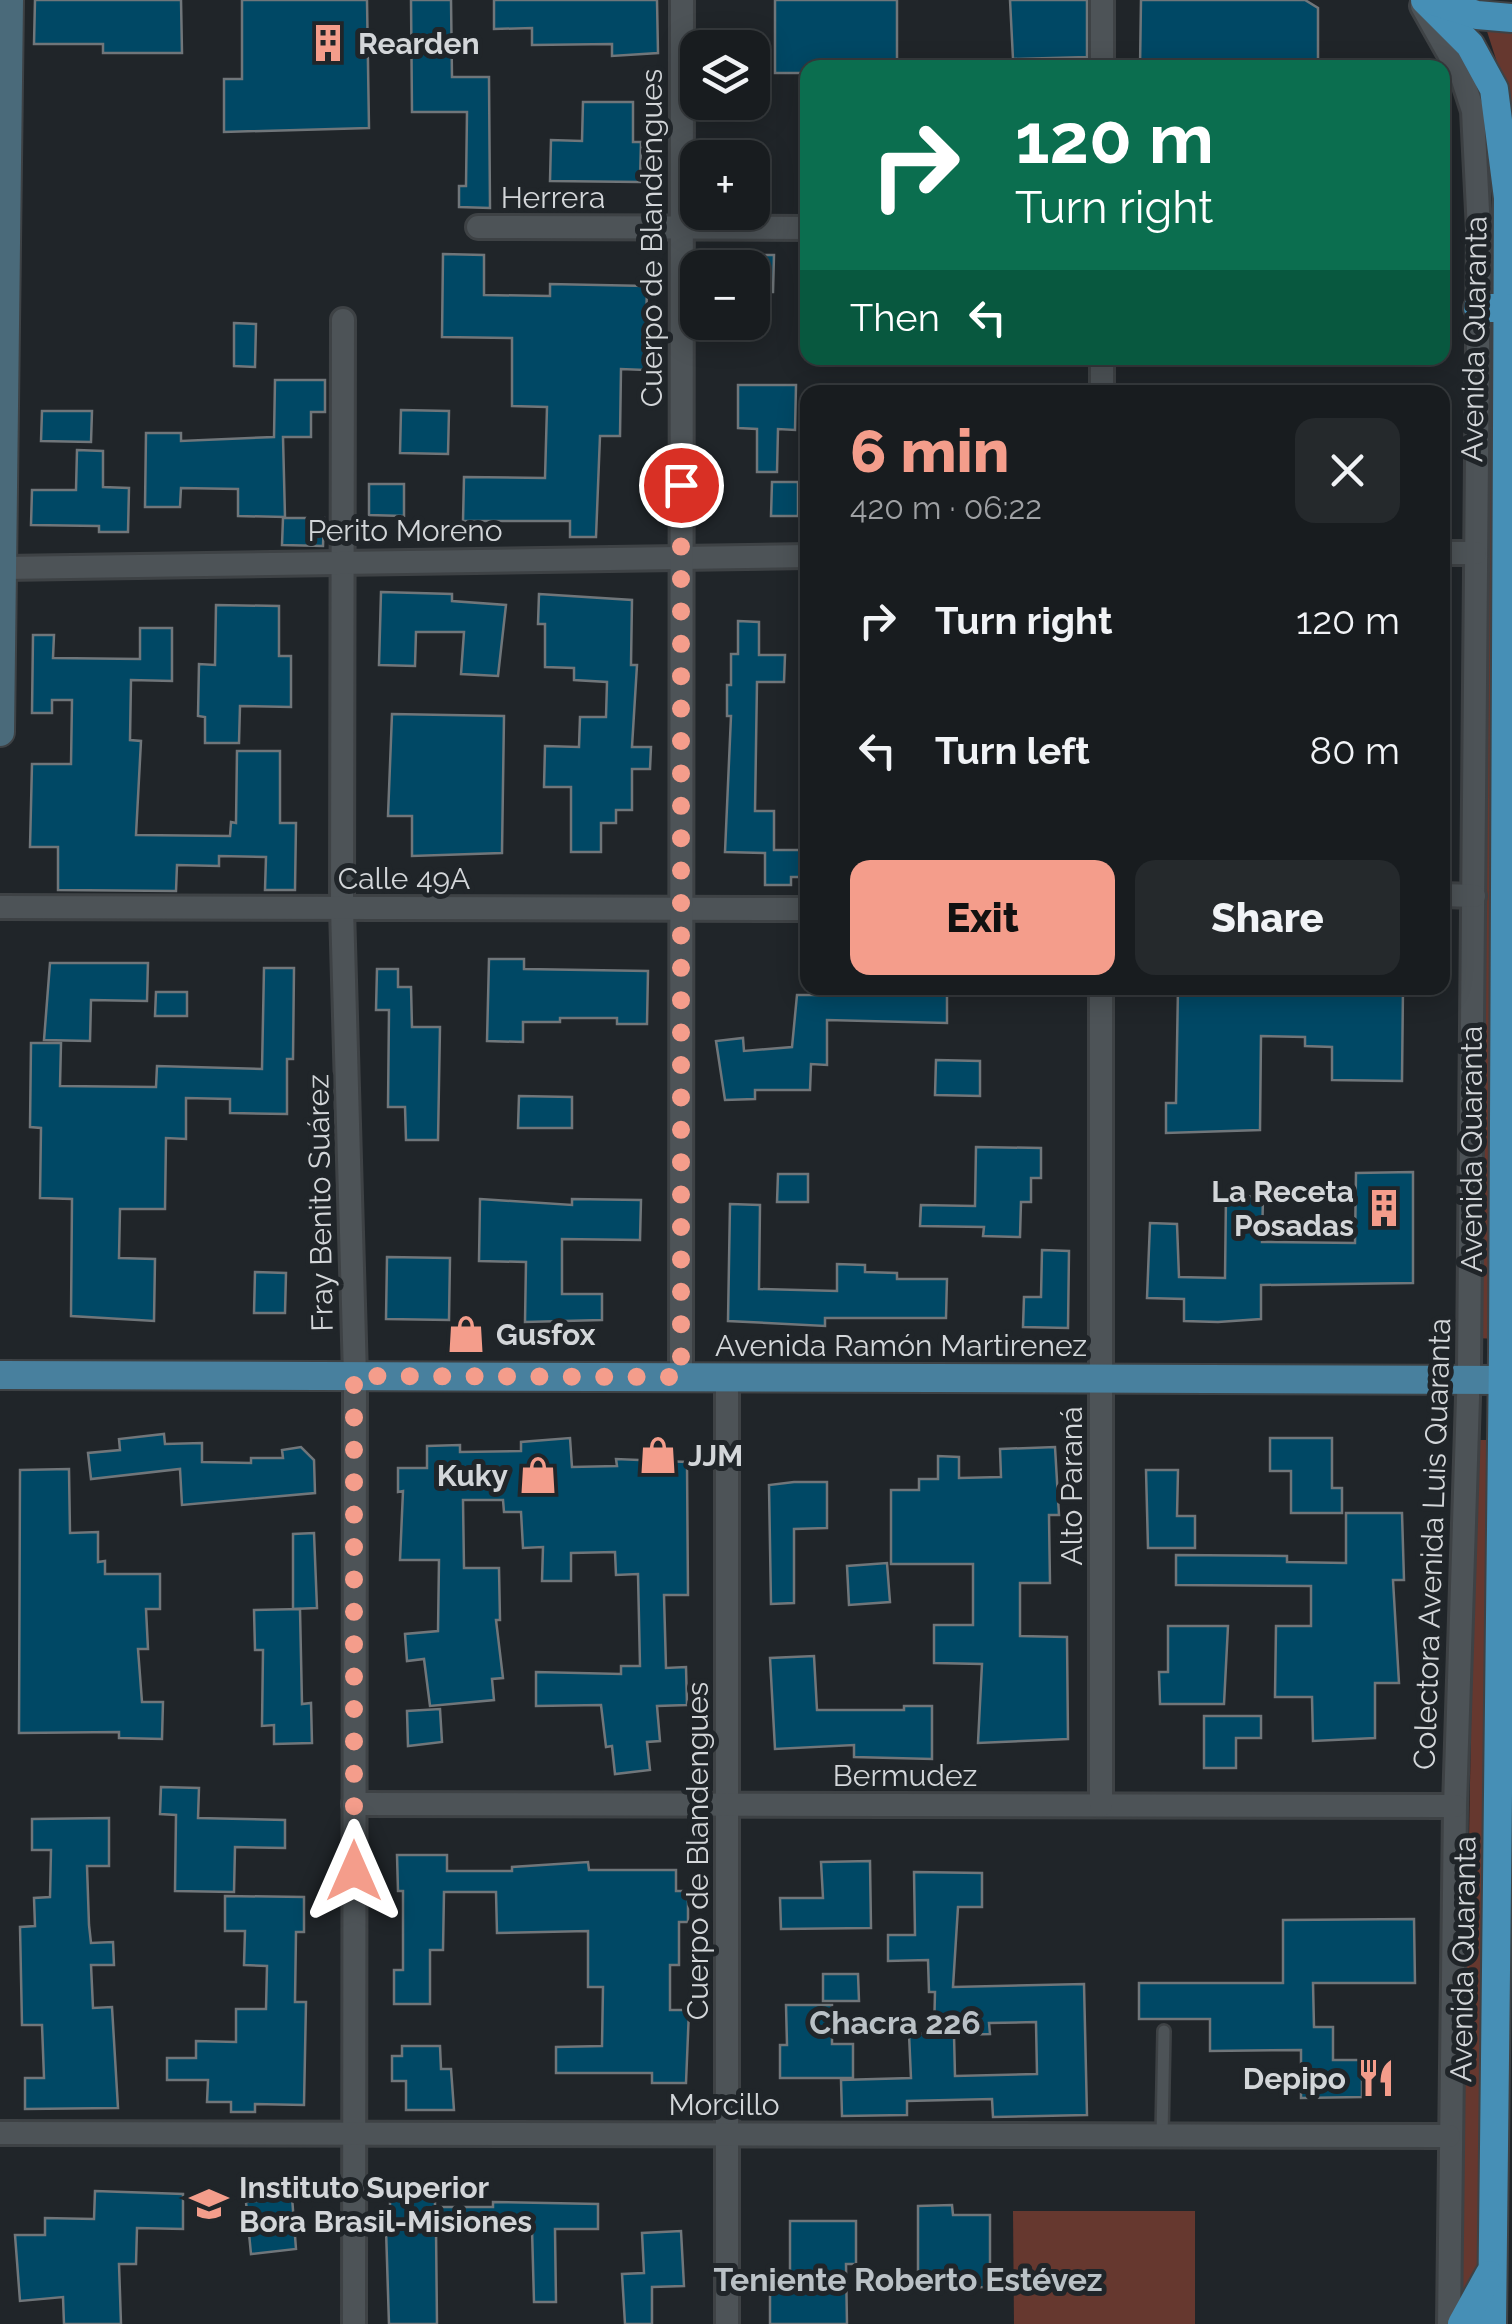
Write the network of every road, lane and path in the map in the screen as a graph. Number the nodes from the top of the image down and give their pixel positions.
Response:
1 (9, 0) edge
2 (682, 0) edge
3 (1102, 0) edge
4 (1424, 0) edge
5 (1512, 18) edge
6 (1102, 60) edge
7 (681, 140) edge
8 (478, 227) dead end
9 (680, 228) edge
10 (770, 228) edge
11 (800, 228) edge
12 (681, 230) edge
13 (1478, 308) junction
14 (1507, 308) junction
15 (343, 320) dead end
16 (1450, 553) edge
17 (1474, 553) junction
18 (800, 556) edge
19 (681, 558) junction
20 (343, 560) junction
21 (4, 568) junction
22 (0, 732) edge
23 (1450, 896) edge
24 (1474, 896) junction
25 (0, 907) edge
26 (342, 908) junction
27 (681, 908) junction
28 (800, 909) edge
29 (1101, 995) edge
30 (0, 1375) edge
31 (354, 1376) junction
32 (681, 1377) junction
33 (727, 1377) junction
34 (1101, 1378) junction
35 (1468, 1379) junction
36 (1507, 1380) edge
37 (354, 1804) junction
38 (727, 1805) junction
39 (1100, 1806) junction
40 (1454, 1806) junction
41 (1164, 2031) dead end
42 (0, 2133) edge
43 (354, 2134) junction
44 (728, 2134) junction
45 (1162, 2136) junction
46 (1449, 2136) junction
47 (1492, 2269) junction
48 (354, 2324) edge
49 (727, 2324) edge
50 (1449, 2324) edge
51 (1462, 2324) edge
52 (1492, 2324) edge

1 - 21 main road
2 - 7 street, Cuerpo de Blandengues
3 - 6 street
4 - 5 highway
4 - 13 street, Colectora Avenida Luis Quaranta
4 - 14 highway, Avenida Quaranta
8 - 9 street, Herrera
10 - 11 street, Herrera
12 - 19 street, Cuerpo de Blandengues
13 - 14 highway
13 - 17 street, Colectora Avenida Luis Quaranta
14 - 36 highway, Avenida Quaranta
15 - 20 street, Fray Benito Suárez
16 - 17 street
17 - 24 street, Colectora Avenida Luis Quaranta
18 - 19 street, Perito Moreno
19 - 20 street, Perito Moreno
19 - 27 street, Cuerpo de Blandengues
20 - 21 street, Perito Moreno
20 - 26 street, Fray Benito Suárez
21 - 22 main road
23 - 24 street
24 - 35 street, Colectora Avenida Luis Quaranta
25 - 26 street, Calle 49A
26 - 27 street, Calle 49A
26 - 31 street, Fray Benito Suárez
27 - 28 street, Calle 49A
27 - 32 street, Cuerpo de Blandengues
29 - 34 street, Alto Paraná
30 - 31 main road, Avenida Ramón Martirenez
31 - 32 main road, Avenida Ramón Martirenez
31 - 37 street, Fray Benito Suárez
32 - 33 main road, Avenida Ramón Martirenez
33 - 34 main road, Avenida Ramón Martirenez
33 - 38 street, Cuerpo de Blandengues
34 - 35 main road, Avenida Ramón Martirenez
34 - 39 street, Alto Paraná
35 - 36 main road, Avenida Ramón Martirenez
35 - 40 street, Colectora Avenida Luis Quaranta
36 - 47 highway, Avenida Quaranta
37 - 38 street, Bermudez
37 - 43 street, Fray Benito Suárez
38 - 39 street, Bermudez
38 - 44 street, Cuerpo de Blandengues
39 - 40 street, Bermudez
40 - 46 street, Colectora Avenida Luis Quaranta
41 - 45 lane
42 - 43 street, Morcillo
43 - 44 street, Morcillo
43 - 48 street, Fray Benito Suárez
44 - 45 street, Morcillo
44 - 49 street, Cuerpo de Blandengues
45 - 46 street, Morcillo
46 - 50 street, Colectora Avenida Luis Quaranta
47 - 51 highway
47 - 52 highway, Avenida Quaranta

